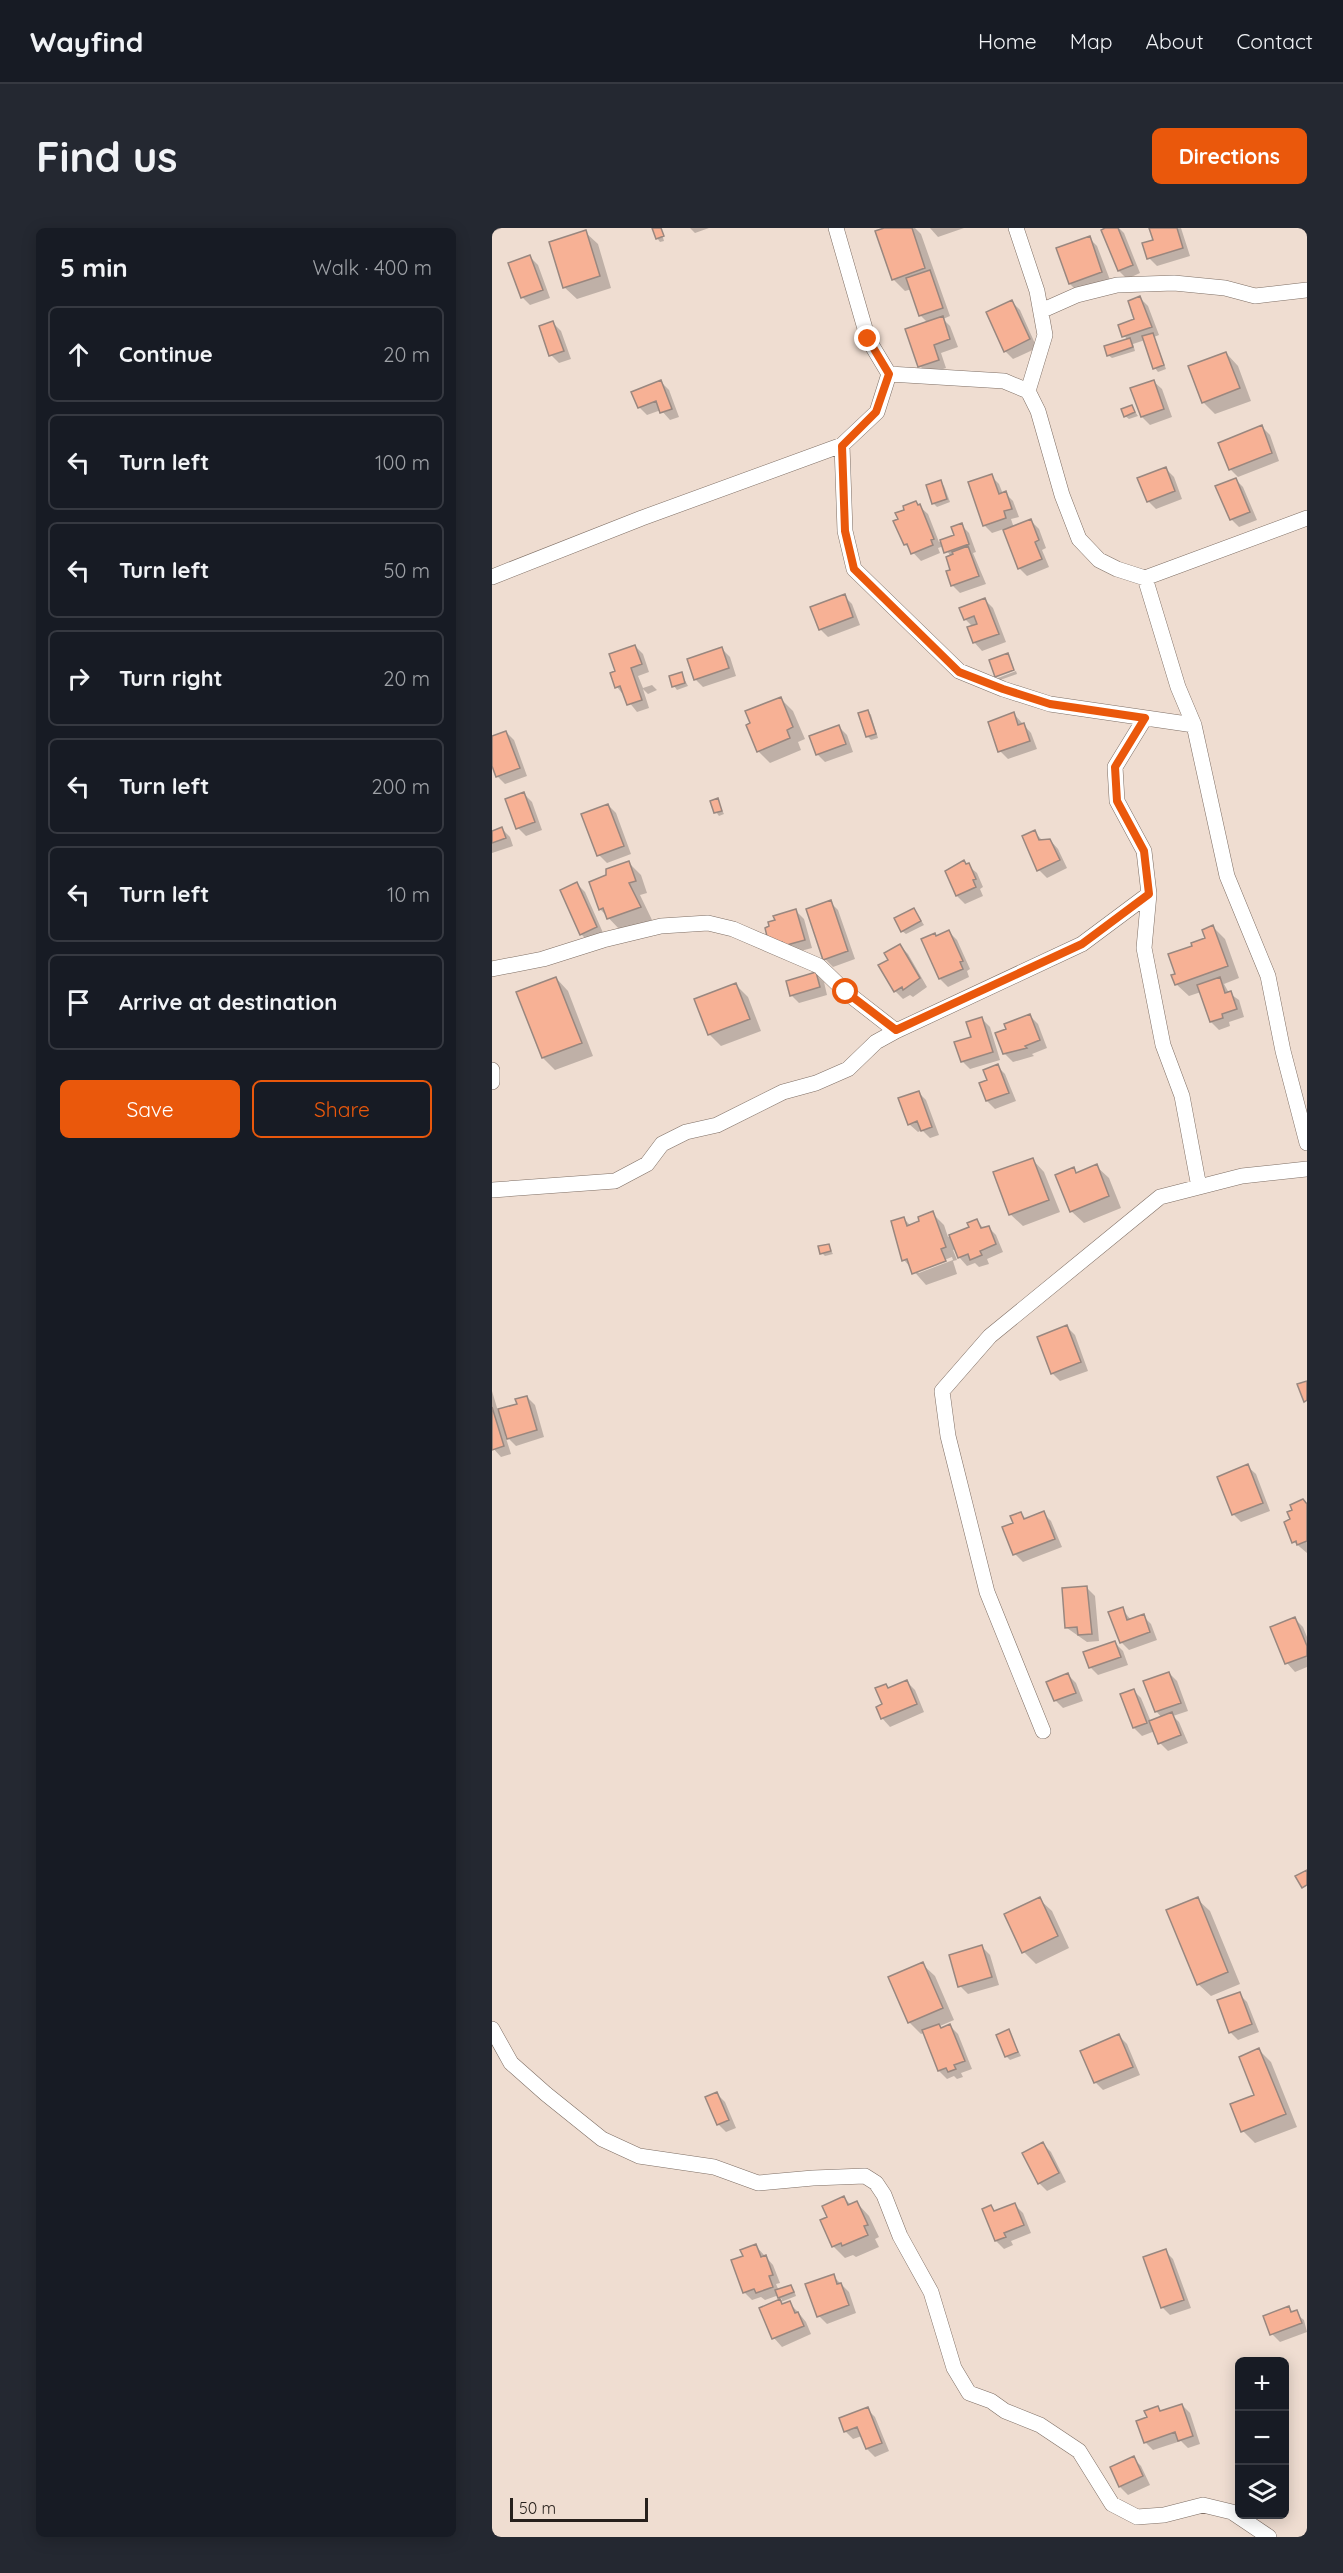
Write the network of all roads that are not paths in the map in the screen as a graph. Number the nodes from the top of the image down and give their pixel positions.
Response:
1 (836, 228) edge
2 (1016, 228) edge
3 (1307, 290) edge
4 (1041, 310) junction
5 (889, 374) junction
6 (1029, 392) junction
7 (842, 446) junction
8 (1307, 518) edge
9 (492, 578) edge
10 (1145, 578) junction
11 (1145, 718) junction
12 (1194, 725) junction
13 (1149, 894) junction
14 (492, 969) edge
15 (896, 1030) junction
16 (492, 1070) edge
17 (492, 1082) edge
18 (1307, 1143) edge
19 (1307, 1168) edge
20 (1199, 1187) junction
21 (492, 1190) edge
22 (1043, 1731) dead end
23 (492, 2029) edge
24 (1269, 2537) edge

1 - 5 street
2 - 4 street
3 - 4 street
4 - 6 street
5 - 6 street
5 - 7 street
6 - 10 street
7 - 9 street
7 - 11 street
8 - 10 street
10 - 12 street
11 - 12 street
11 - 13 street
12 - 18 street
13 - 15 street
13 - 20 street
14 - 15 street
15 - 21 street
16 - 17 street
19 - 20 street
20 - 22 street
23 - 24 street

